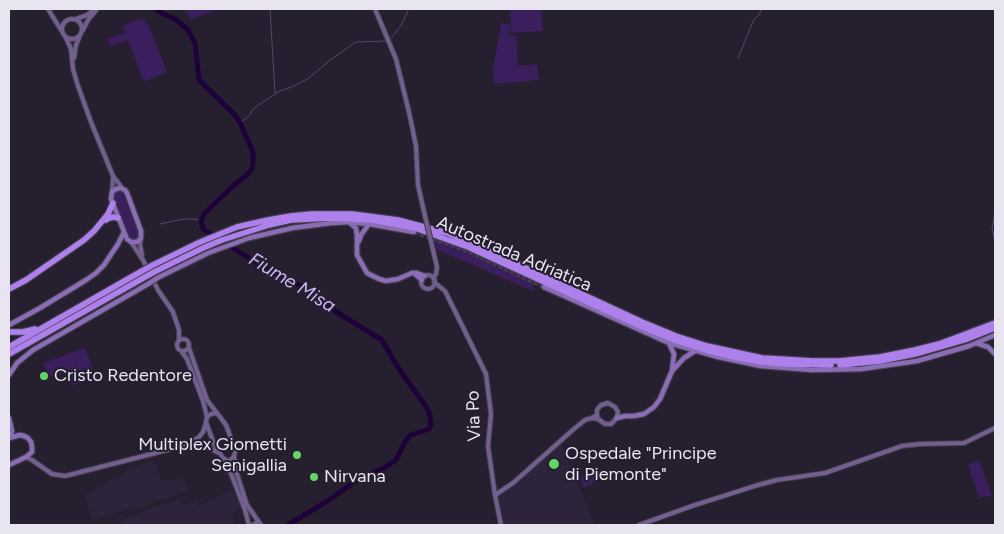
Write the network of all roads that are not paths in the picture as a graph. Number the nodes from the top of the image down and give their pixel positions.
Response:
1 (48, 9) edge
2 (96, 9) edge
3 (375, 9) edge
4 (50, 14) junction
5 (73, 19) junction
6 (62, 32) junction
7 (81, 34) junction
8 (66, 38) junction
9 (75, 75) junction
10 (113, 176) junction
11 (123, 189) junction
12 (112, 192) junction
13 (113, 203) junction
14 (118, 218) junction
15 (349, 222) junction
16 (360, 223) junction
17 (369, 224) junction
18 (100, 225) junction
19 (356, 228) junction
20 (364, 230) junction
21 (124, 232) junction
22 (414, 232) tunnel mouth
23 (141, 238) junction
24 (129, 241) junction
25 (118, 244) junction
26 (200, 245) junction
27 (357, 247) junction
28 (143, 260) junction
29 (143, 274) junction
30 (429, 278) junction
31 (440, 286) junction
32 (432, 287) junction
33 (544, 287) tunnel mouth
34 (10, 289) edge
35 (995, 323) edge
36 (9, 325) edge
37 (46, 325) junction
38 (995, 328) edge
39 (179, 330) junction
40 (9, 332) edge
41 (994, 337) edge
42 (184, 339) junction
43 (178, 341) junction
44 (974, 343) junction
45 (669, 344) junction
46 (988, 346) junction
47 (9, 347) edge
48 (189, 348) junction
49 (683, 348) junction
50 (695, 351) junction
51 (182, 352) junction
52 (9, 354) edge
53 (674, 354) junction
54 (995, 354) edge
55 (684, 358) junction
56 (672, 371) junction
57 (9, 375) edge
58 (217, 413) junction
59 (617, 415) junction
60 (597, 417) junction
61 (9, 418) edge
62 (206, 420) junction
63 (11, 426) junction
64 (994, 428) edge
65 (20, 435) junction
66 (9, 438) edge
67 (186, 444) junction
68 (32, 452) junction
69 (219, 453) junction
70 (234, 456) junction
71 (26, 457) junction
72 (223, 458) junction
73 (35, 462) junction
74 (9, 465) edge
75 (495, 494) junction
76 (248, 525) edge
77 (253, 525) edge
78 (260, 525) edge
79 (502, 525) edge
80 (640, 525) edge

1 - 4 main road
2 - 5 main road
2 - 7 main road
3 - 30 main road, bridge
4 - 5 main road
4 - 6 main road
5 - 6 main road
5 - 7 main road
6 - 8 main road
7 - 8 main road
7 - 9 main road
8 - 9 main road
9 - 10 main road
10 - 11 main road
10 - 12 main road
11 - 12 main road
11 - 23 main road
12 - 13 main road
13 - 14 main road
13 - 18 highway
14 - 18 highway
14 - 21 main road
15 - 16 main road
15 - 19 main road
15 - 57 main road, bridge
16 - 17 main road
16 - 19 main road
16 - 20 main road
17 - 20 main road
17 - 22 main road
18 - 34 highway
19 - 27 main road
20 - 27 main road
21 - 24 main road
21 - 25 main road
23 - 24 main road
23 - 28 main road
24 - 25 main road
24 - 28 main road
25 - 36 main road
26 - 29 highway, Autostrada Adriatica, bridge
26 - 35 highway, Autostrada Adriatica
26 - 38 highway, Autostrada Adriatica
27 - 30 main road
28 - 39 main road
29 - 37 highway, Autostrada Adriatica
29 - 52 highway, Autostrada Adriatica
30 - 31 main road, Via Po
30 - 32 main road
30 - 32 main road
31 - 32 main road
31 - 75 main road, Via Po
33 - 45 main road
37 - 40 highway
37 - 47 highway, Autostrada Adriatica
39 - 42 main road
39 - 43 main road
41 - 44 main road
41 - 46 main road
42 - 43 main road
42 - 48 main road
43 - 51 main road
44 - 46 main road
44 - 50 main road
45 - 49 main road
45 - 53 main road
46 - 54 main road
48 - 51 main road
48 - 58 main road
49 - 50 main road
49 - 53 main road
49 - 55 main road
50 - 55 main road
51 - 62 main road
53 - 56 main road
55 - 56 main road
56 - 59 main road
58 - 62 main road
58 - 70 main road
59 - 60 main road
59 - 60 main road
60 - 75 main road
61 - 63 main road
62 - 67 main road
62 - 69 main road
63 - 65 main road
63 - 66 main road
64 - 80 main road
65 - 66 main road
65 - 68 main road
67 - 69 main road
67 - 73 main road
68 - 71 main road
68 - 73 main road
69 - 72 main road
70 - 72 main road
70 - 78 main road
71 - 73 main road
71 - 74 main road
72 - 76 main road
75 - 79 main road, Via Po
77 - 78 main road

